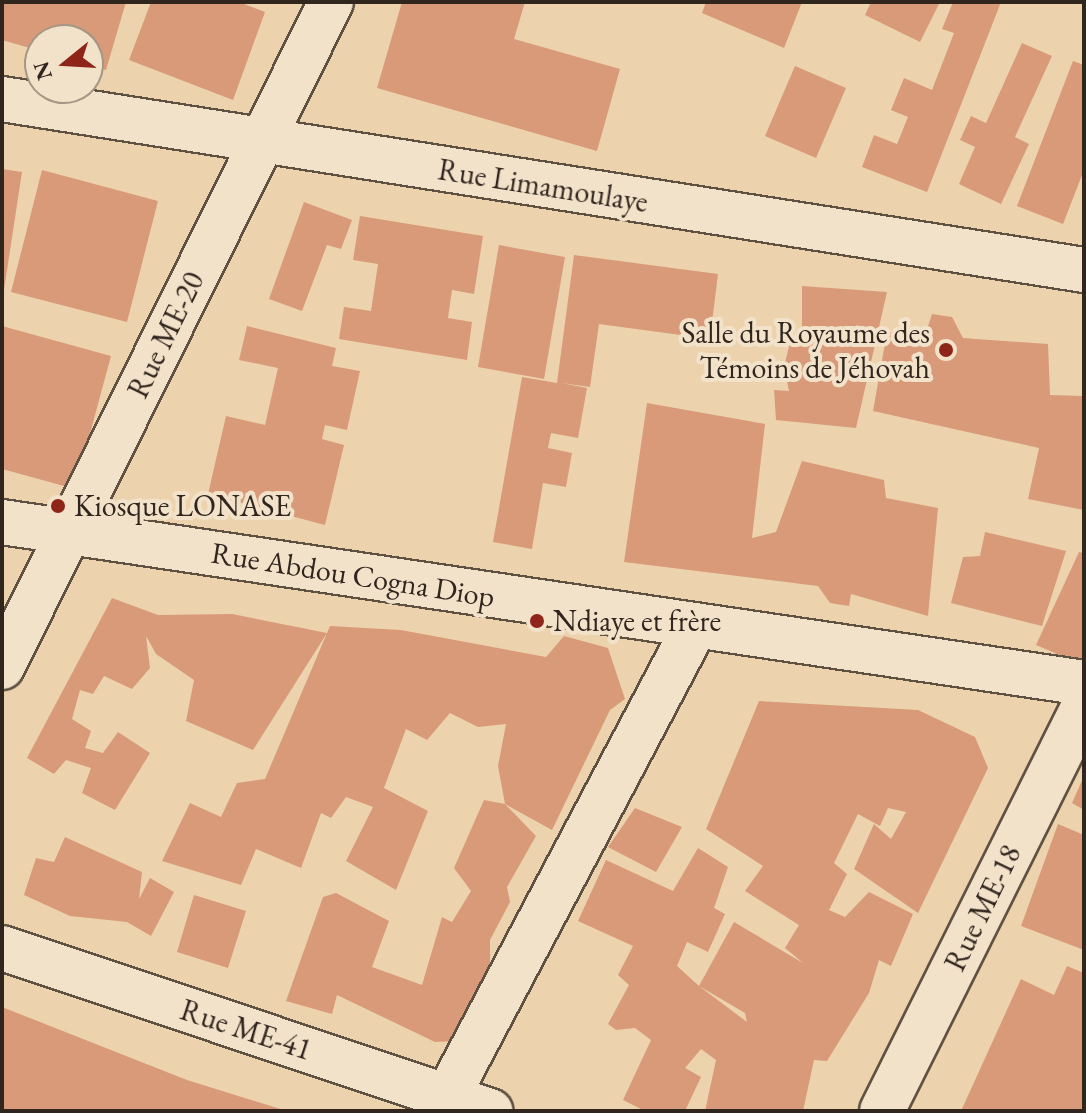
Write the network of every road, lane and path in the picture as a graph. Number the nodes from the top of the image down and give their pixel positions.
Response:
1 (331, 2) edge
2 (2, 99) edge
3 (262, 142) junction
4 (1084, 270) edge
5 (2, 522) edge
6 (69, 532) junction
7 (695, 627) junction
8 (2, 667) edge
9 (1084, 683) edge
10 (1084, 705) edge
11 (2, 948) edge
12 (447, 1097) junction
13 (490, 1111) edge
14 (882, 1111) edge

1 - 3 street, Rue ME-20
2 - 3 street, Rue Limamoulaye
3 - 4 street, Rue Limamoulaye
3 - 6 street, Rue ME-20
5 - 6 street, Rue Abdou Cogna Diop
6 - 7 street, Rue Abdou Cogna Diop
6 - 8 street, Rue ME-20
7 - 9 street, Rue Abdou Cogna Diop
7 - 12 street
10 - 14 street, Rue ME-18
11 - 12 street, Rue ME-41
12 - 13 street, Rue ME-41

